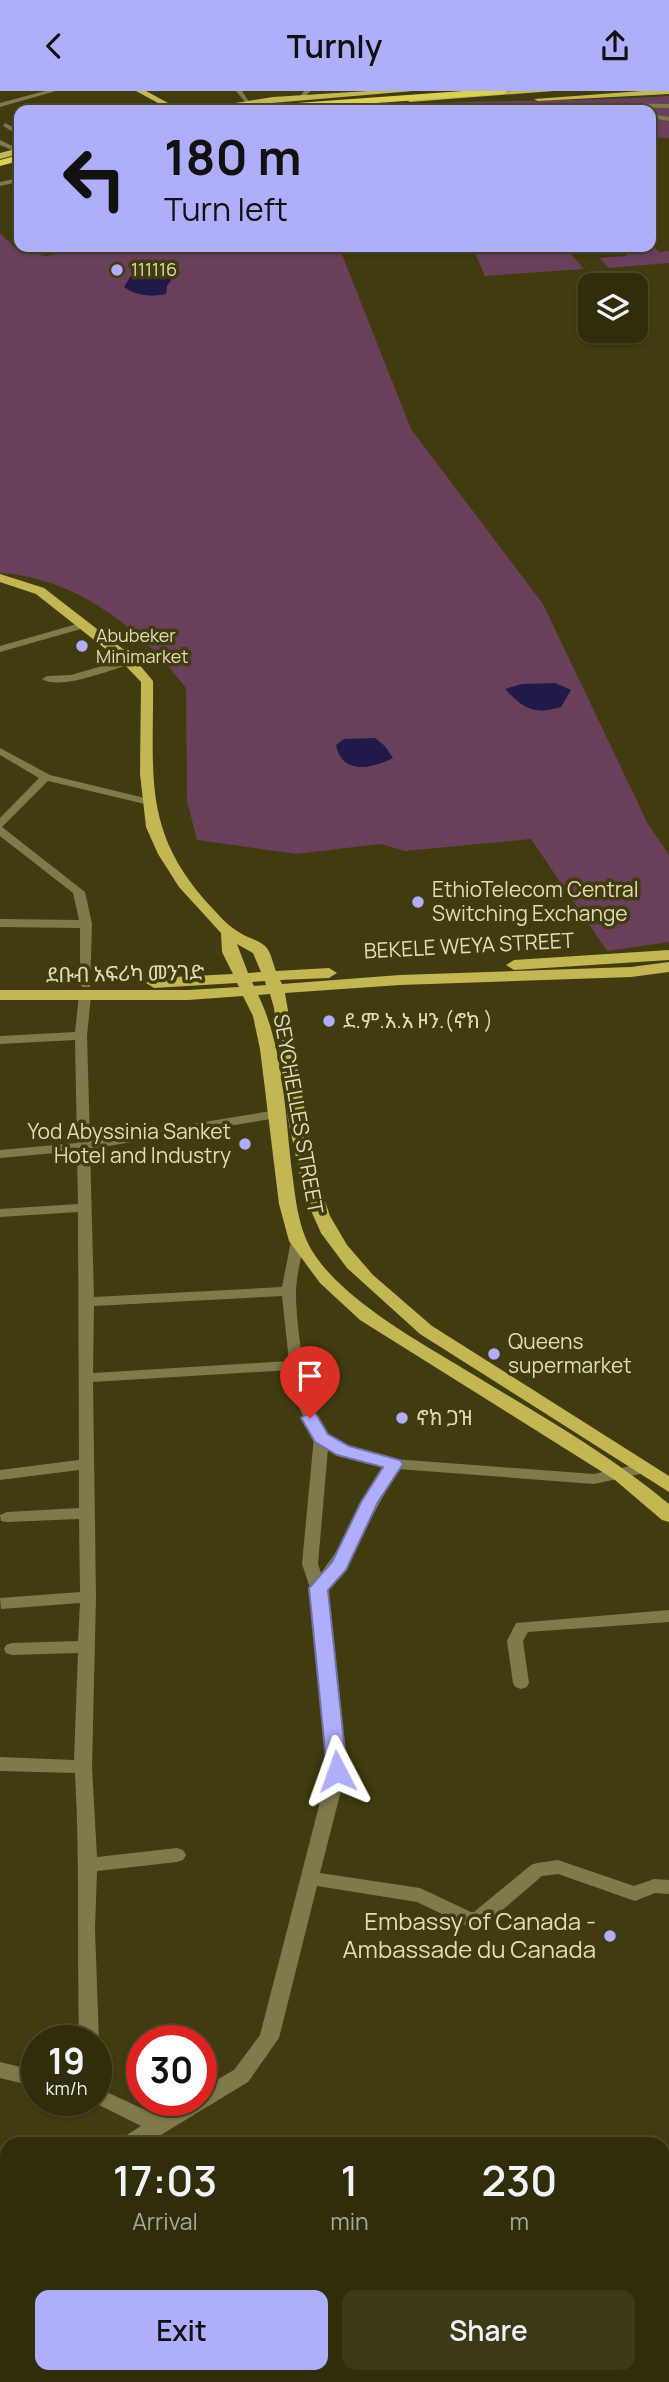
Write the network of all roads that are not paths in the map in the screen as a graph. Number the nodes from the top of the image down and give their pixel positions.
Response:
1 (25, 91) edge
2 (53, 91) edge
3 (138, 91) edge
4 (239, 91) edge
5 (409, 91) edge
6 (497, 91) edge
7 (503, 91) edge
8 (550, 91) edge
9 (669, 92) edge
10 (366, 93) junction
11 (305, 94) edge
12 (38, 95) junction
13 (454, 95) edge
14 (330, 99) junction
15 (248, 102) junction
16 (313, 103) junction
17 (359, 103) junction
18 (0, 105) edge
19 (165, 105) edge
20 (228, 105) edge
21 (266, 105) edge
22 (292, 105) edge
23 (334, 105) edge
24 (5, 125) dead end
25 (14, 130) edge
26 (0, 578) edge
27 (84, 625) junction
28 (0, 649) edge
29 (130, 661) junction
30 (47, 679) dead end
31 (0, 751) edge
32 (46, 777) junction
33 (149, 802) junction
34 (0, 824) edge
35 (0, 830) edge
36 (0, 923) edge
37 (86, 923) junction
38 (228, 933) junction
39 (669, 955) edge
40 (669, 967) edge
41 (273, 983) junction
42 (0, 985) edge
43 (246, 985) junction
44 (85, 990) junction
45 (0, 995) edge
46 (81, 1037) junction
47 (0, 1040) edge
48 (277, 1114) junction
49 (83, 1146) junction
50 (0, 1154) edge
51 (83, 1208) junction
52 (0, 1213) edge
53 (298, 1241) junction
54 (289, 1291) junction
55 (87, 1302) junction
56 (297, 1365) junction
57 (86, 1378) junction
58 (321, 1438) junction
59 (86, 1464) junction
60 (394, 1464) junction
61 (644, 1468) junction
62 (0, 1475) edge
63 (622, 1475) junction
64 (669, 1485) edge
65 (87, 1513) junction
66 (669, 1515) edge
67 (7, 1517) dead end
68 (318, 1588) junction
69 (88, 1597) junction
70 (1, 1603) edge
71 (669, 1616) edge
72 (86, 1647) junction
73 (12, 1649) dead end
74 (521, 1683) dead end
75 (0, 1764) edge
76 (83, 1767) junction
77 (177, 1855) dead end
78 (88, 1865) junction
79 (309, 1878) junction
80 (669, 1887) edge
81 (89, 2025) edge
82 (0, 2070) edge
83 (21, 2075) edge
84 (217, 2089) edge
85 (112, 2103) edge
86 (172, 2116) edge
87 (157, 2125) junction
88 (139, 2137) edge

1 - 12 street
2 - 12 street
3 - 19 main road
4 - 15 street
5 - 10 main road
6 - 7 highway
6 - 16 highway
8 - 13 main road
9 - 13 main road
10 - 11 main road
10 - 14 highway
11 - 15 main road
12 - 18 street
13 - 14 highway
13 - 17 main road
14 - 21 highway
15 - 20 main road
16 - 17 highway
16 - 22 highway
17 - 23 main road
24 - 25 street
26 - 27 main road
27 - 28 street
27 - 29 main road
29 - 30 street
29 - 33 main road
31 - 32 street
32 - 33 street
32 - 34 street
33 - 38 main road
35 - 37 street
36 - 37 street
37 - 44 street
38 - 41 main road, SEYCHELLES STREET
38 - 43 main road, SEYCHELLES STREET
39 - 41 main road, BEKELE WEYA STREET
40 - 41 main road
41 - 43 main road, ደቡብ አፍሪካ መንገድ
41 - 61 main road, SEYCHELLES STREET
42 - 44 main road, ደቡብ አፍሪካ መንገድ
43 - 44 main road, ደቡብ አፍሪካ መንገድ
43 - 48 main road, SEYCHELLES STREET
44 - 45 main road, ደቡብ አፍሪካ መንገድ
44 - 46 street
46 - 47 street
46 - 49 street
48 - 49 street
48 - 53 main road, SEYCHELLES STREET
49 - 50 street
49 - 51 street
51 - 52 street
51 - 55 street
53 - 54 street
53 - 63 main road, SEYCHELLES STREET
54 - 55 street
54 - 56 street
55 - 57 street
56 - 57 street
56 - 58 street
57 - 59 street
58 - 60 street
58 - 68 street
59 - 62 street
59 - 65 street
60 - 63 street
60 - 68 street
61 - 63 street
61 - 64 main road, SEYCHELLES STREET
63 - 66 main road, SEYCHELLES STREET
65 - 67 street
65 - 69 street
68 - 79 street
69 - 70 street
69 - 72 street
71 - 74 street
72 - 73 street
72 - 76 street
75 - 76 street
76 - 78 street
77 - 78 street
78 - 81 street
79 - 80 street
79 - 84 street
82 - 83 street
85 - 87 street
86 - 87 street
87 - 88 street

